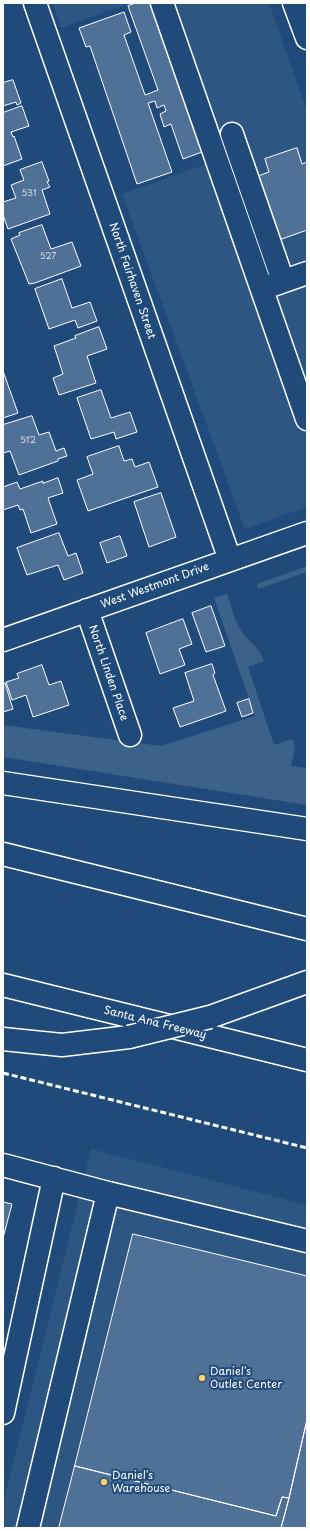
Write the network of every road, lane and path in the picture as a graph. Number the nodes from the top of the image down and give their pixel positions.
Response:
1 (35, 3) edge
2 (162, 3) edge
3 (294, 3) edge
4 (307, 38) edge
5 (232, 134) dead end
6 (307, 273) edge
7 (283, 281) junction
8 (262, 289) junction
9 (307, 419) edge
10 (307, 533) edge
11 (230, 560) junction
12 (87, 610) junction
13 (3, 639) edge
14 (130, 735) dead end
15 (3, 783) edge
16 (307, 829) edge
17 (3, 854) edge
18 (307, 929) edge
19 (307, 982) edge
20 (3, 985) edge
21 (3, 1039) edge
22 (307, 1060) edge
23 (3, 1165) edge
24 (54, 1178) junction
25 (108, 1193) junction
26 (307, 1241) edge
27 (3, 1413) edge
28 (28, 1528) edge

1 - 11 main road, North Fairhaven Street
2 - 8 main road
3 - 4 main road
5 - 7 main road
6 - 7 main road
7 - 8 main road
8 - 9 main road
10 - 11 main road, West Westmont Drive
11 - 12 main road, West Westmont Drive
12 - 13 main road, West Westmont Drive
12 - 14 main road, North Linden Place
15 - 16 main road
17 - 18 main road
19 - 21 main road, bridge
20 - 22 main road, Santa Ana Freeway
23 - 24 main road
24 - 25 main road
24 - 27 main road
25 - 26 main road
25 - 28 main road

